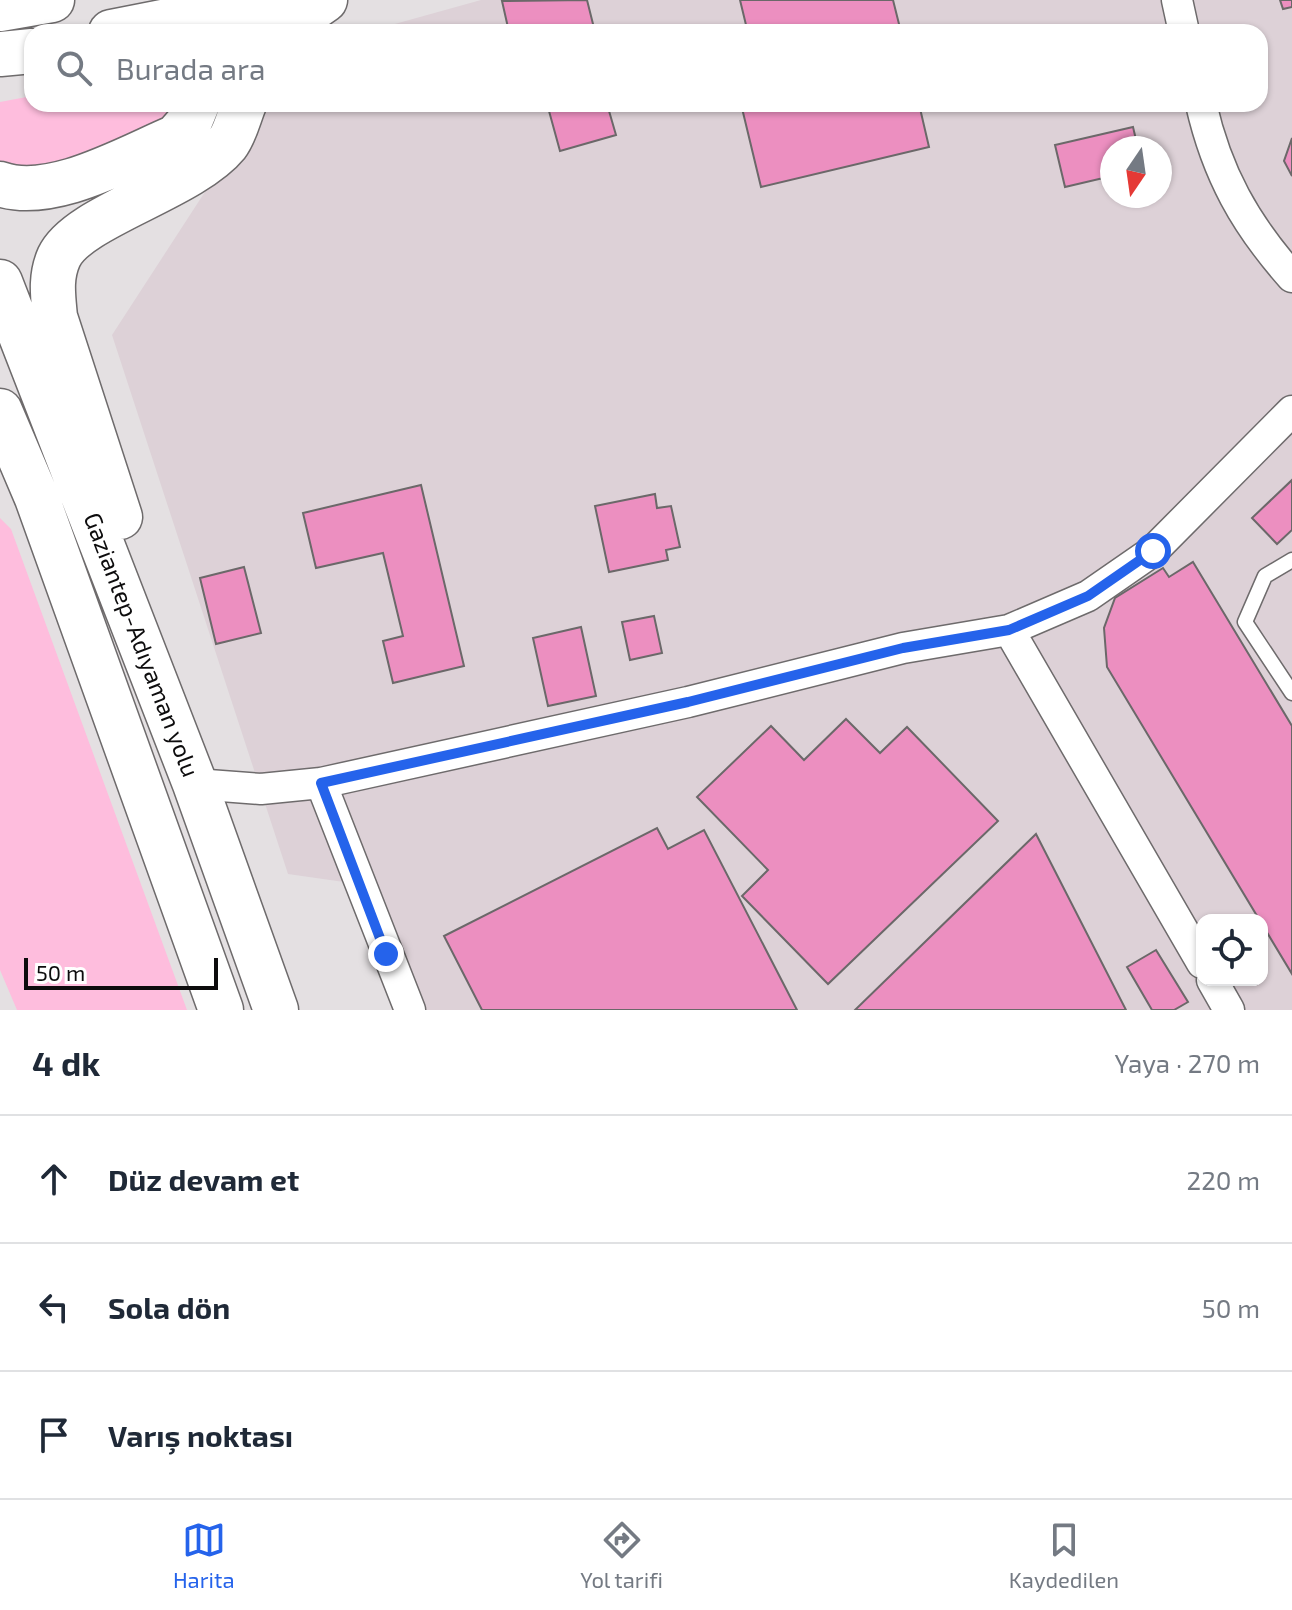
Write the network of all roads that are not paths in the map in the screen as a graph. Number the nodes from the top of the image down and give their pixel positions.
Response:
1 (52, 0) edge
2 (275, 0) edge
3 (325, 0) edge
4 (1177, 0) edge
5 (0, 9) edge
6 (152, 24) edge
7 (296, 24) edge
8 (1182, 24) edge
9 (194, 112) edge
10 (241, 112) edge
11 (1204, 112) edge
12 (0, 184) edge
13 (1292, 277) edge
14 (0, 282) edge
15 (0, 411) edge
16 (1292, 411) edge
17 (0, 451) edge
18 (37, 498) junction
19 (1292, 560) edge
20 (1009, 630) junction
21 (1292, 693) edge
22 (165, 710) junction
23 (321, 783) junction
24 (195, 784) junction
25 (1196, 953) edge
26 (1215, 986) edge
27 (221, 1010) edge
28 (276, 1010) edge
29 (410, 1010) edge
30 (1229, 1010) edge

1 - 5 highway
2 - 6 highway
3 - 7 highway
4 - 8 street
9 - 12 highway
10 - 22 highway
11 - 13 street
14 - 22 highway, Gaziantep-Adıyaman yolu
15 - 18 highway, Gaziantep-Adıyaman yolu
16 - 20 street
17 - 18 highway
18 - 27 highway, Gaziantep-Adıyaman yolu
19 - 21 lane
20 - 23 street
20 - 25 street
22 - 24 highway, Gaziantep-Adıyaman yolu
23 - 24 street
23 - 29 street
24 - 28 highway, Gaziantep-Adıyaman yolu
26 - 30 street

